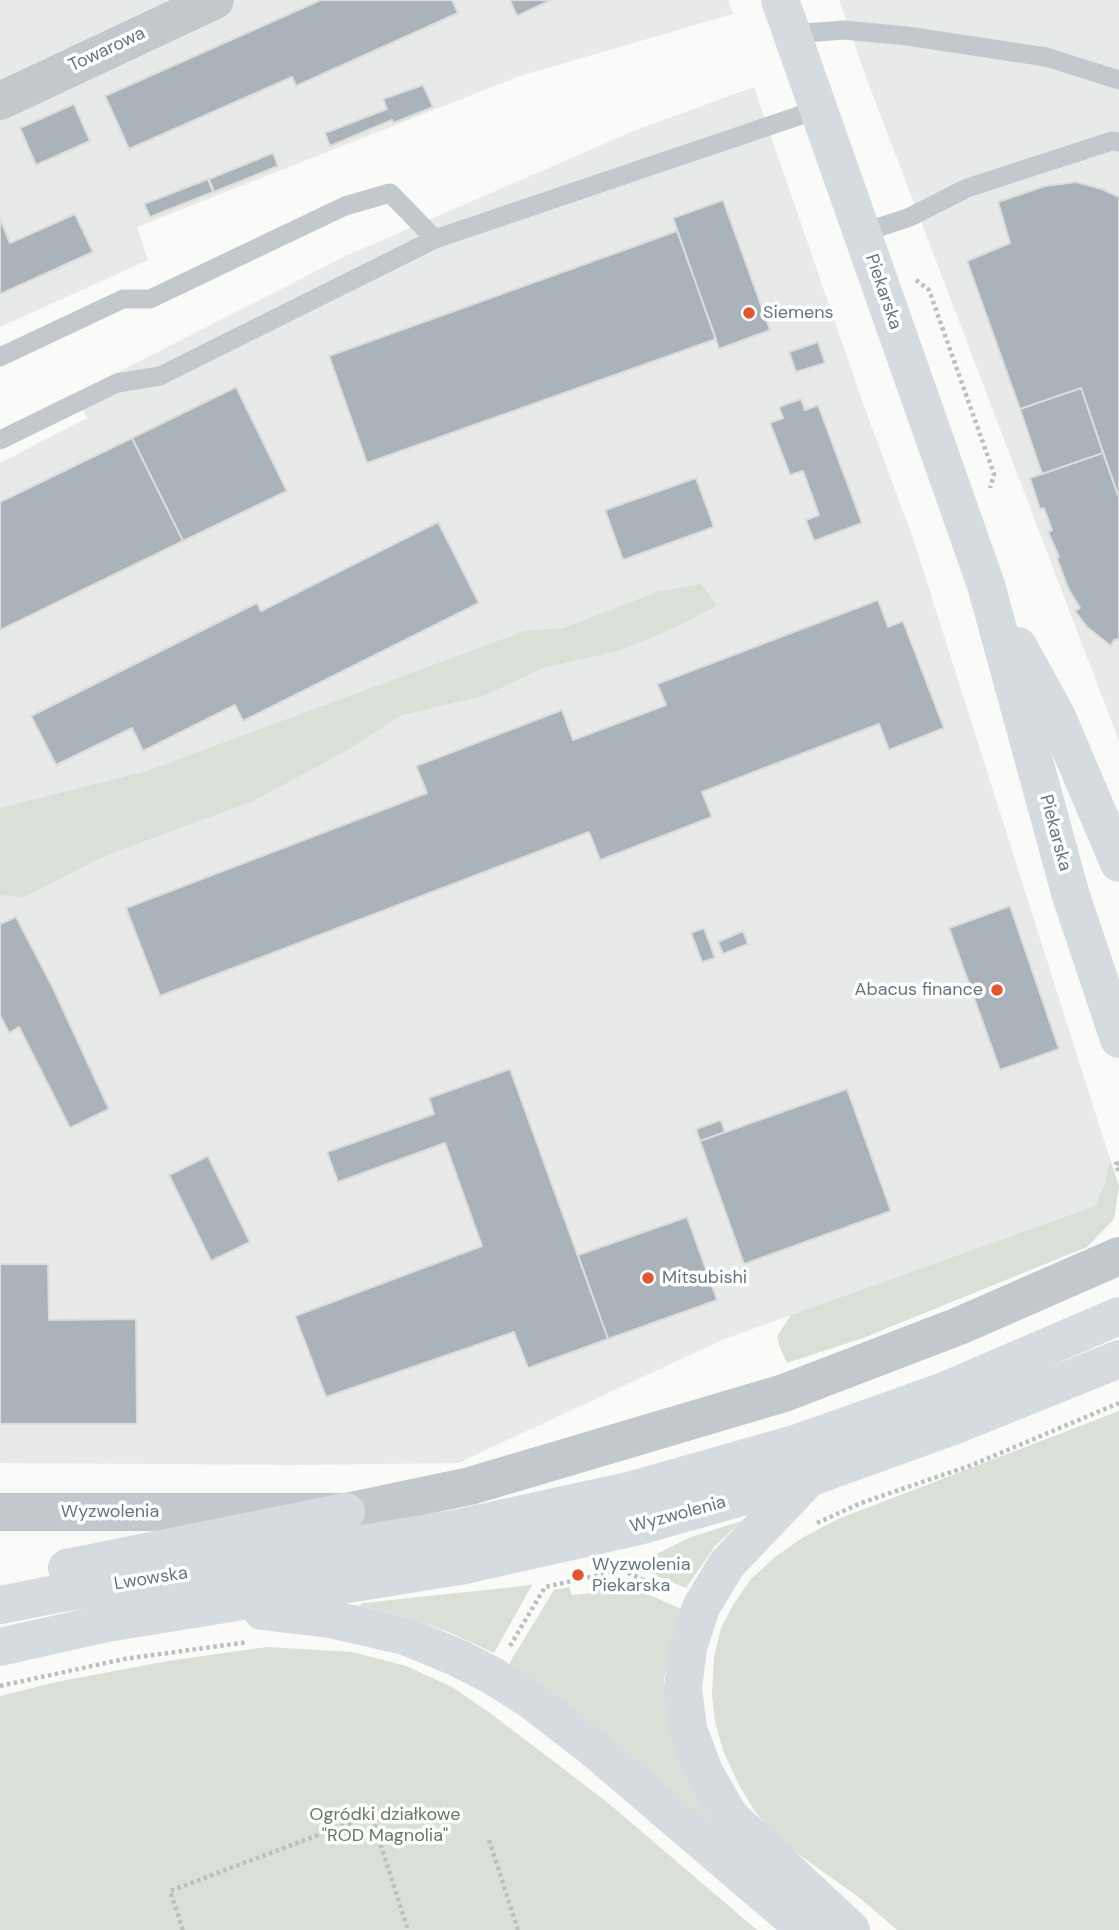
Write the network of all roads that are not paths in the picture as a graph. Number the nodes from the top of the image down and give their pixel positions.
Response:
1 (215, 0) edge
2 (786, 17) edge
3 (1119, 80) edge
4 (0, 101) edge
5 (819, 109) junction
6 (1119, 142) edge
7 (863, 233) junction
8 (435, 239) junction
9 (0, 357) edge
10 (0, 440) edge
11 (986, 585) junction
12 (1119, 863) edge
13 (1119, 1039) edge
14 (1119, 1256) edge
15 (1119, 1316) edge
16 (1119, 1359) edge
17 (809, 1478) junction
18 (346, 1511) junction
19 (0, 1512) edge
20 (303, 1555) joint
21 (0, 1581) edge
22 (0, 1605) edge
23 (218, 1605) junction
24 (0, 1647) edge
25 (806, 1930) edge
26 (851, 1930) edge

1 - 4 street, Towarowa
2 - 3 lane
2 - 5 main road, Piekarska
5 - 7 main road, Piekarska
5 - 8 lane
6 - 7 lane
7 - 11 main road, Piekarska
8 - 9 lane
8 - 10 lane
11 - 12 main road, Piekarska
11 - 13 main road, Piekarska
14 - 18 street, Wyzwolenia
15 - 20 main road, Wyzwolenia
16 - 17 main road, Wyzwolenia
17 - 23 main road, Wyzwolenia
17 - 26 main road
18 - 19 street, Wyzwolenia
18 - 21 main road
20 - 22 main road, Lwowska
23 - 24 main road, Lwowska
23 - 25 main road

